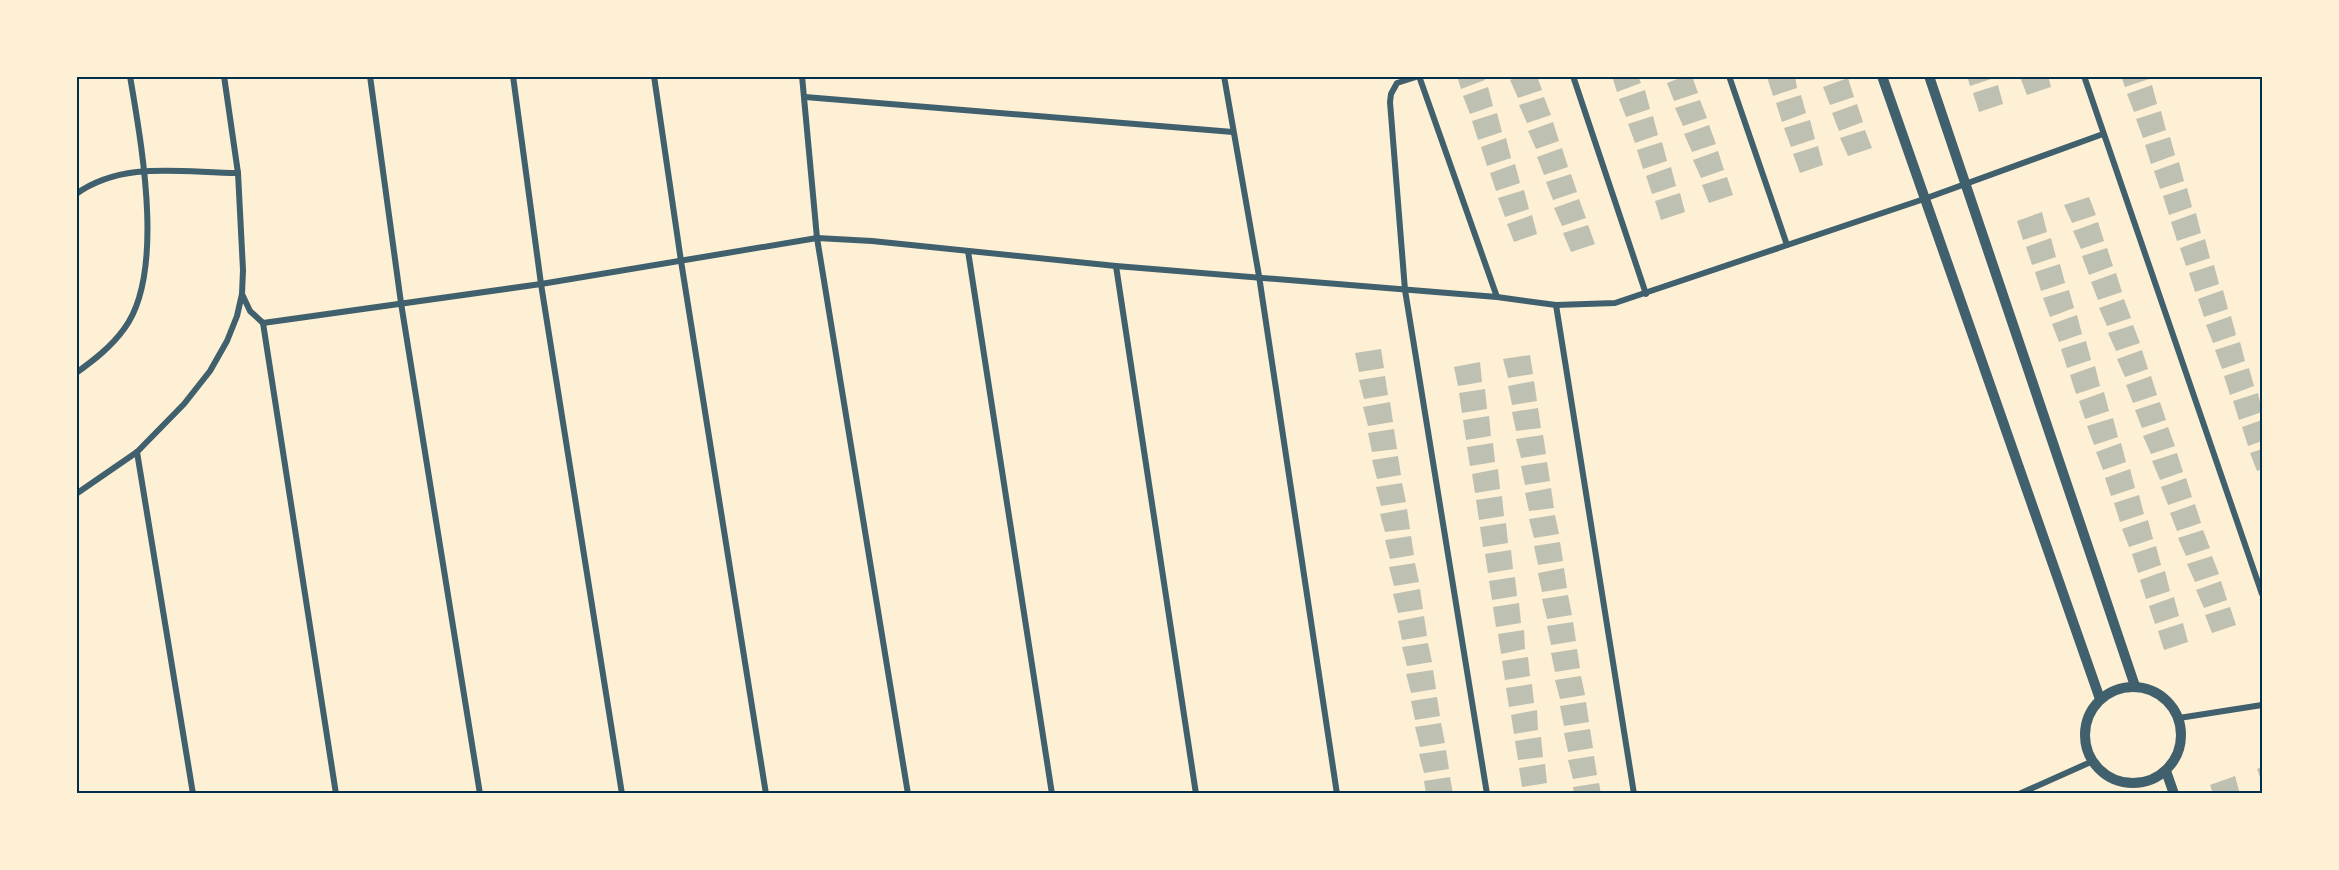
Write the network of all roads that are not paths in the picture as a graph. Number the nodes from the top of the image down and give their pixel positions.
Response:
1 (130, 76) edge
2 (225, 76) edge
3 (370, 76) edge
4 (513, 76) edge
5 (654, 76) edge
6 (802, 76) edge
7 (1224, 76) edge
8 (1419, 76) edge
9 (1573, 76) edge
10 (1729, 76) edge
11 (1882, 76) edge
12 (1929, 76) edge
13 (2084, 76) edge
14 (805, 97) junction
15 (1233, 132) junction
16 (2103, 134) junction
17 (144, 170) junction
18 (238, 173) junction
19 (1966, 184) junction
20 (76, 194) edge
21 (1924, 199) junction
22 (817, 238) junction
23 (1787, 244) junction
24 (968, 250) junction
25 (681, 261) junction
26 (1116, 266) junction
27 (1259, 276) junction
28 (541, 284) junction
29 (1405, 290) junction
30 (242, 294) junction
31 (1646, 294) junction
32 (1497, 297) junction
33 (401, 303) junction
34 (1556, 305) junction
35 (263, 323) junction
36 (76, 373) edge
37 (137, 452) junction
38 (76, 494) edge
39 (2262, 594) edge
40 (2135, 686) junction
41 (2100, 699) junction
42 (2262, 705) edge
43 (2179, 718) junction
44 (2093, 761) junction
45 (2166, 771) junction
46 (2133, 789) edge
47 (193, 794) edge
48 (336, 794) edge
49 (480, 794) edge
50 (622, 794) edge
51 (765, 794) edge
52 (908, 794) edge
53 (1052, 794) edge
54 (1196, 794) edge
55 (1337, 794) edge
56 (1487, 794) edge
57 (1634, 794) edge
58 (2019, 794) edge
59 (2174, 794) edge

1 - 17 street
2 - 18 street
3 - 33 street
4 - 28 street
5 - 25 street
6 - 14 street
7 - 15 street
8 - 29 street
8 - 32 street
9 - 31 street
10 - 23 street
11 - 21 street
12 - 19 street
13 - 16 street
14 - 15 street
14 - 22 street
15 - 27 street
16 - 19 street
16 - 39 street
17 - 18 street
17 - 20 street
17 - 36 street
18 - 30 street
19 - 21 street
19 - 40 street
21 - 23 street
21 - 41 street
22 - 24 street
22 - 25 street
22 - 52 street
23 - 31 street
24 - 26 street
24 - 53 street
25 - 28 street
25 - 51 street
26 - 27 street
26 - 54 street
27 - 29 street
27 - 55 street
28 - 33 street
28 - 50 street
29 - 32 street
29 - 56 street
30 - 35 street
30 - 37 street
31 - 34 street
32 - 34 street
33 - 35 street
33 - 49 street
34 - 57 street
35 - 48 street
37 - 38 street
37 - 47 street
40 - 41 street
40 - 43 street
41 - 44 street
42 - 43 street
43 - 45 street
44 - 46 street
44 - 58 street
45 - 46 street
45 - 59 street

